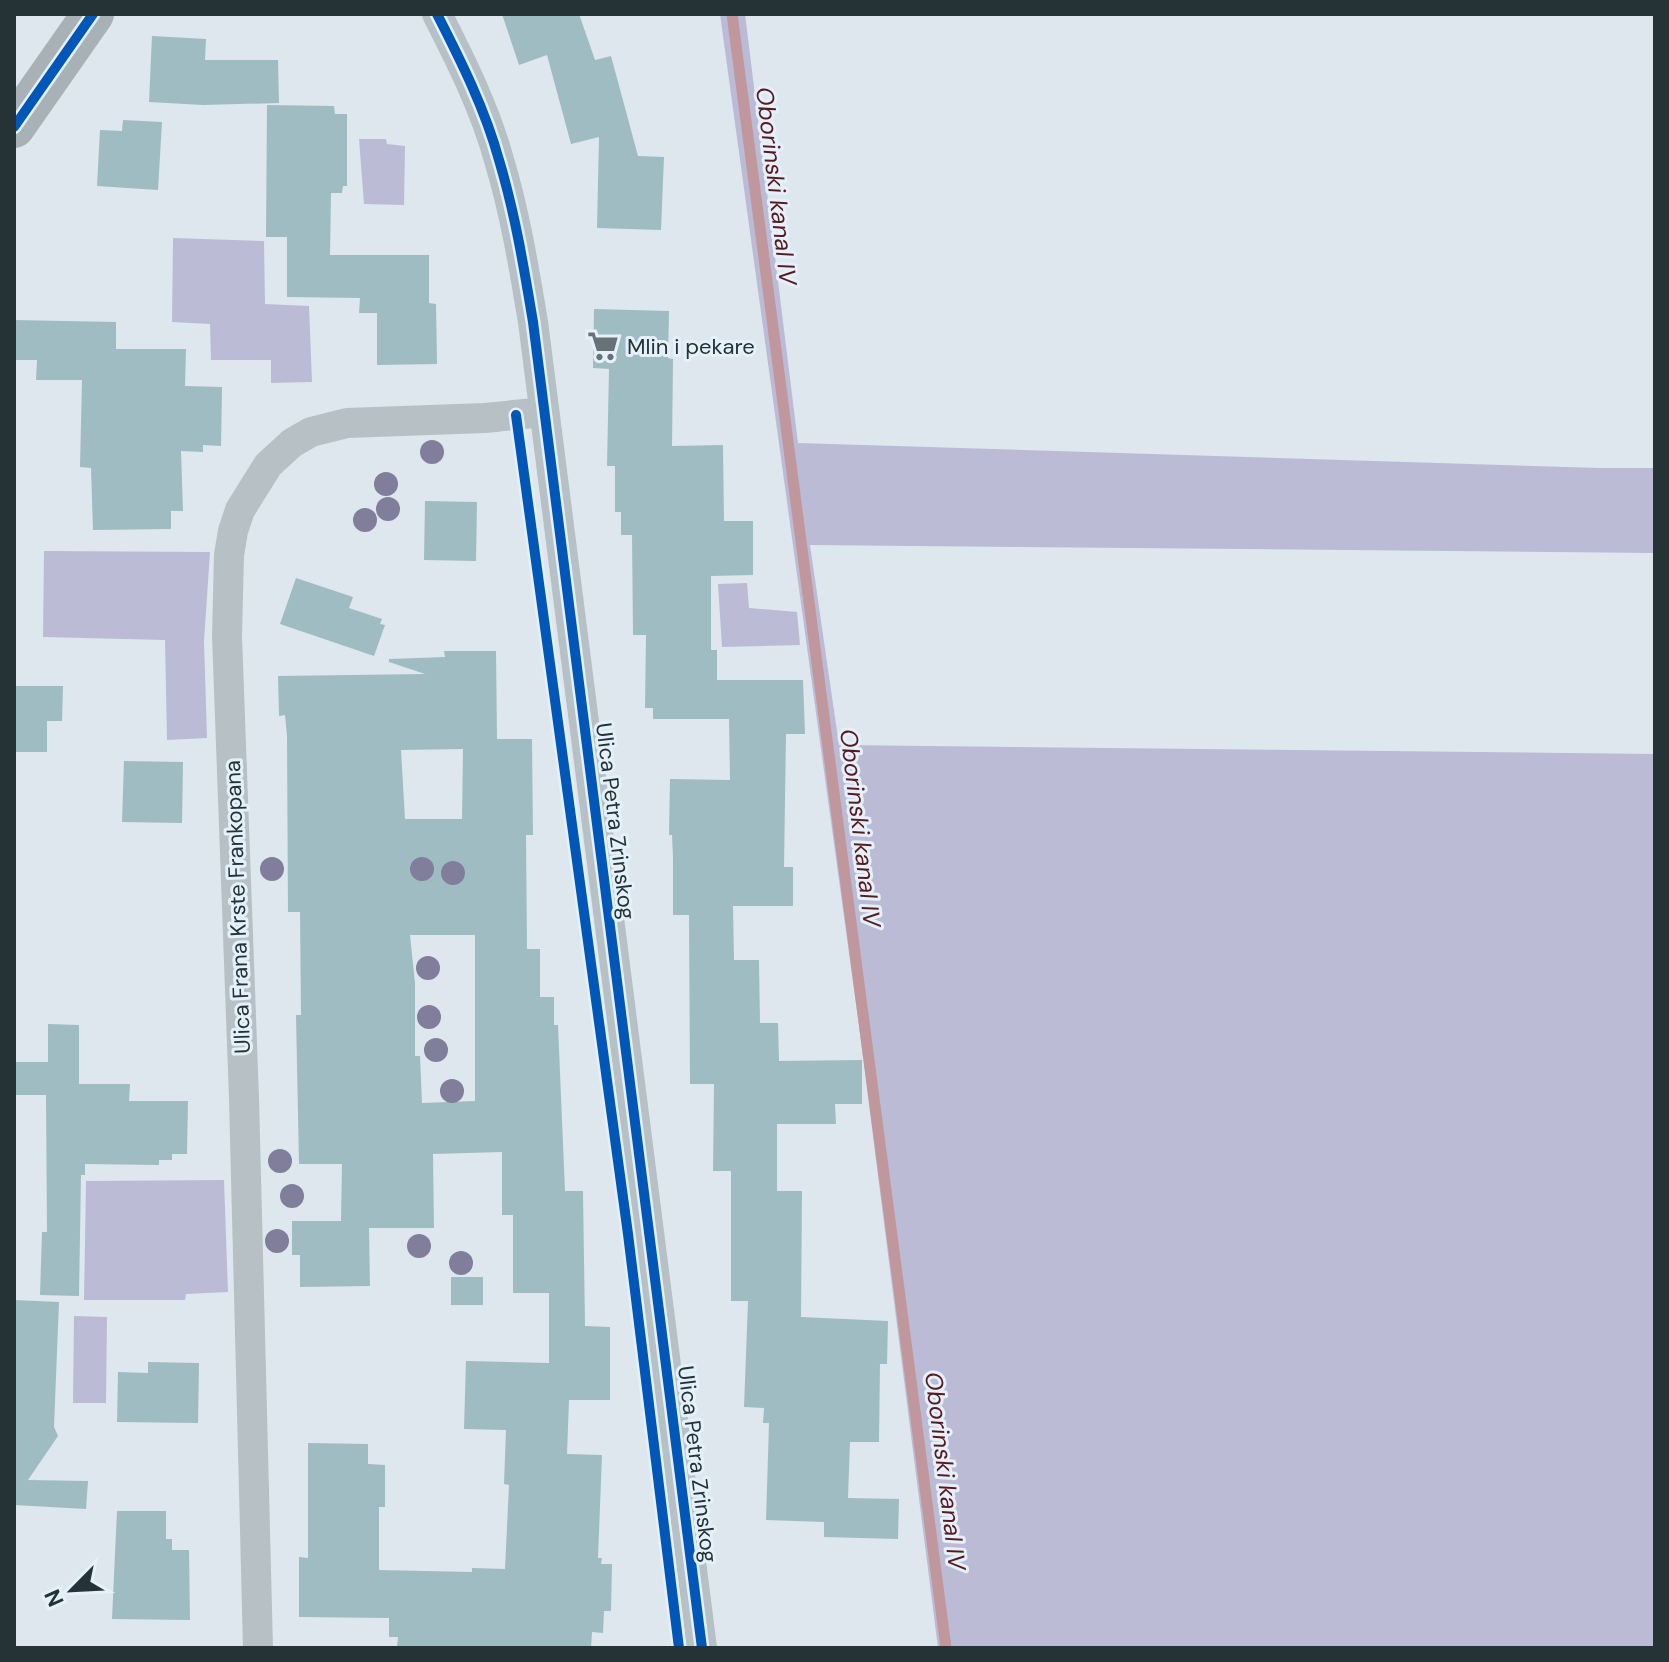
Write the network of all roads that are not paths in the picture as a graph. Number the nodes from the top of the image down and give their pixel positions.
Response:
1 (93, 14) edge
2 (437, 14) edge
3 (14, 127) edge
4 (544, 412) junction
5 (258, 1648) edge
6 (702, 1648) edge

1 - 3 street
2 - 4 street, Ulica Petra Zrinskog
4 - 5 street, Ulica Frana Krste Frankopana
4 - 6 street, Ulica Petra Zrinskog

